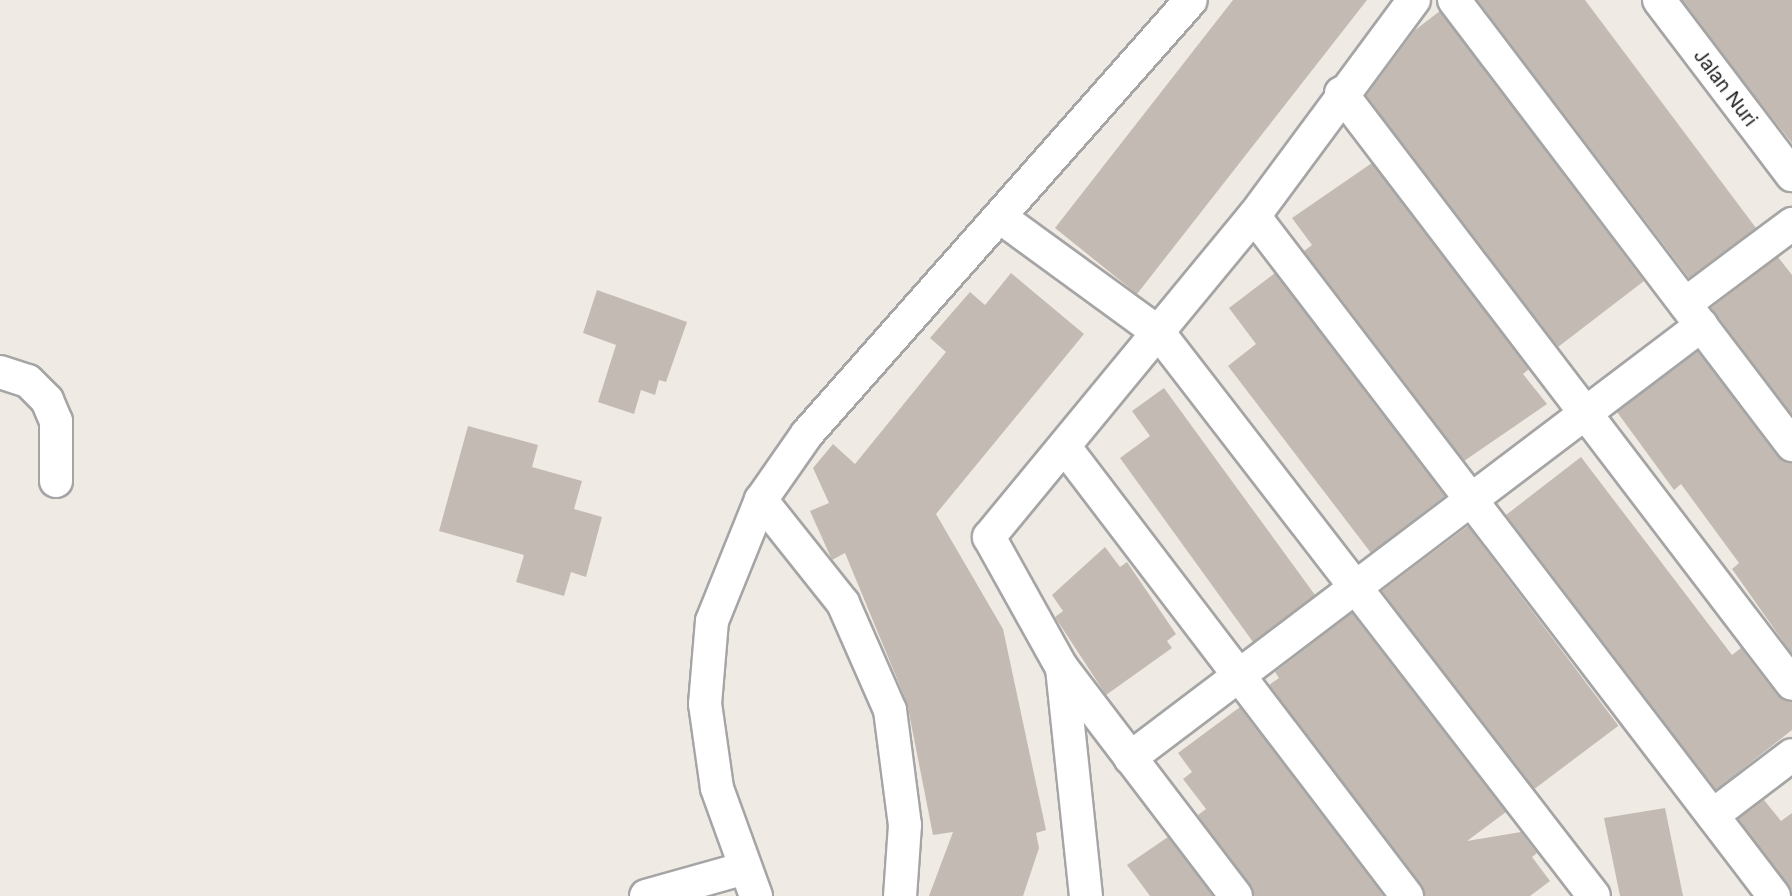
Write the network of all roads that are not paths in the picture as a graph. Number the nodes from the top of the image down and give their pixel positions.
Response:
1 (1191, 0) edge
2 (1414, 0) edge
3 (1454, 0) edge
4 (1659, 0) edge
5 (1341, 93) junction
6 (1792, 175) edge
7 (1000, 216) junction
8 (1254, 216) junction
9 (1792, 224) edge
10 (1693, 315) junction
11 (1159, 333) junction
12 (0, 372) edge
13 (1586, 414) junction
14 (1792, 444) edge
15 (1067, 450) junction
16 (56, 481) dead end
17 (761, 500) junction
18 (1472, 500) junction
19 (1356, 587) junction
20 (1062, 668) junction
21 (1239, 676) junction
22 (1792, 684) edge
23 (1792, 755) edge
24 (1130, 758) junction
25 (1713, 815) junction
26 (749, 883) edge
27 (1766, 893) edge
28 (646, 896) edge
29 (900, 896) edge
30 (1086, 896) edge
31 (1236, 896) edge
32 (1407, 896) edge
33 (1594, 896) edge

1 - 7 street
2 - 5 street
3 - 10 street
4 - 6 street, Jalan Nuri
5 - 8 street
5 - 13 street
7 - 11 street
7 - 17 street
8 - 11 street
8 - 18 street
9 - 10 street
10 - 13 street
10 - 14 street
11 - 15 street
11 - 19 street
12 - 16 street
13 - 18 street
13 - 22 street
15 - 20 street
15 - 21 street
17 - 26 street
17 - 29 street
18 - 19 street
18 - 25 street
19 - 21 street
19 - 33 street
20 - 24 street
20 - 30 street
21 - 24 street
21 - 32 street
23 - 25 street
24 - 31 street
25 - 27 street
26 - 28 street

